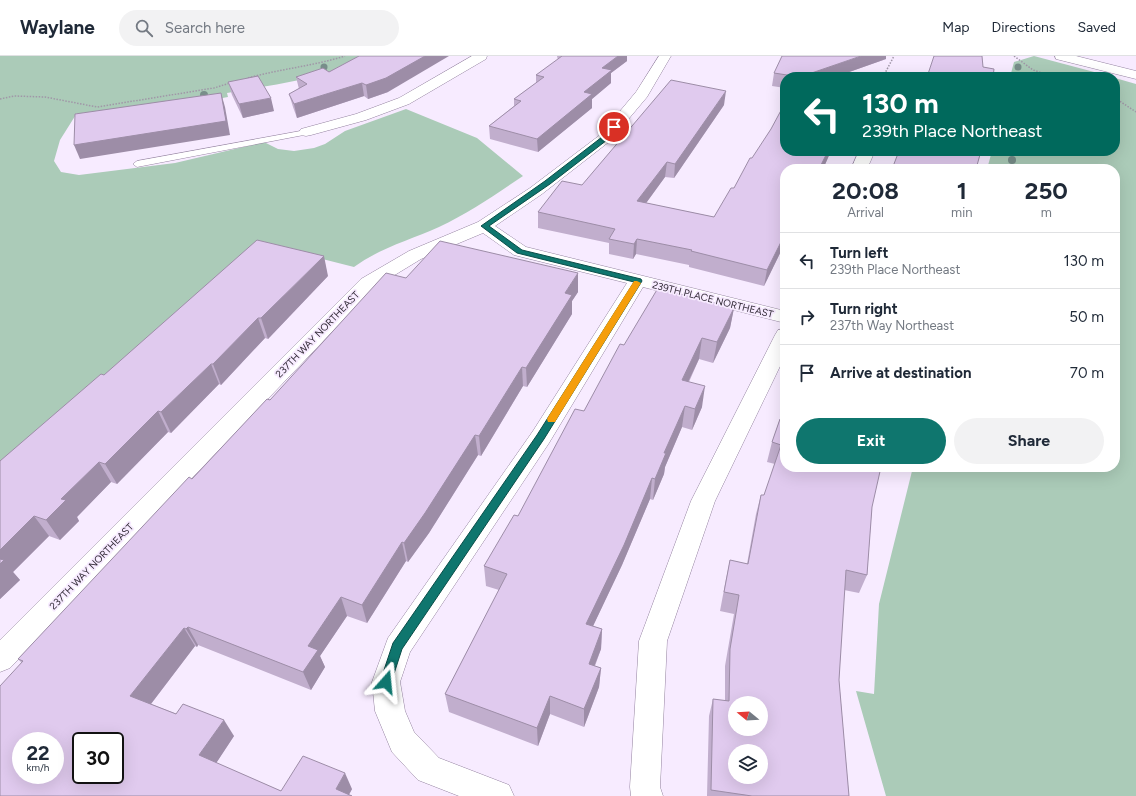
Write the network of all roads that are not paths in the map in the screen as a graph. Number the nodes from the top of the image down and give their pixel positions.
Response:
1 (481, 56) edge
2 (665, 56) edge
3 (1061, 56) edge
4 (1136, 75) edge
5 (306, 132) joint
6 (137, 164) dead end
7 (484, 226) junction
8 (638, 281) junction
9 (780, 316) edge
10 (780, 345) edge
11 (0, 659) edge
12 (498, 796) edge
13 (646, 796) edge

1 - 5 street
2 - 7 street, 237TH WAY NORTHEAST
3 - 4 street
5 - 6 lane
7 - 8 street, 239TH PLACE NORTHEAST
7 - 11 street, 237TH WAY NORTHEAST
8 - 9 street, 239TH PLACE NORTHEAST
8 - 12 street
10 - 13 street

